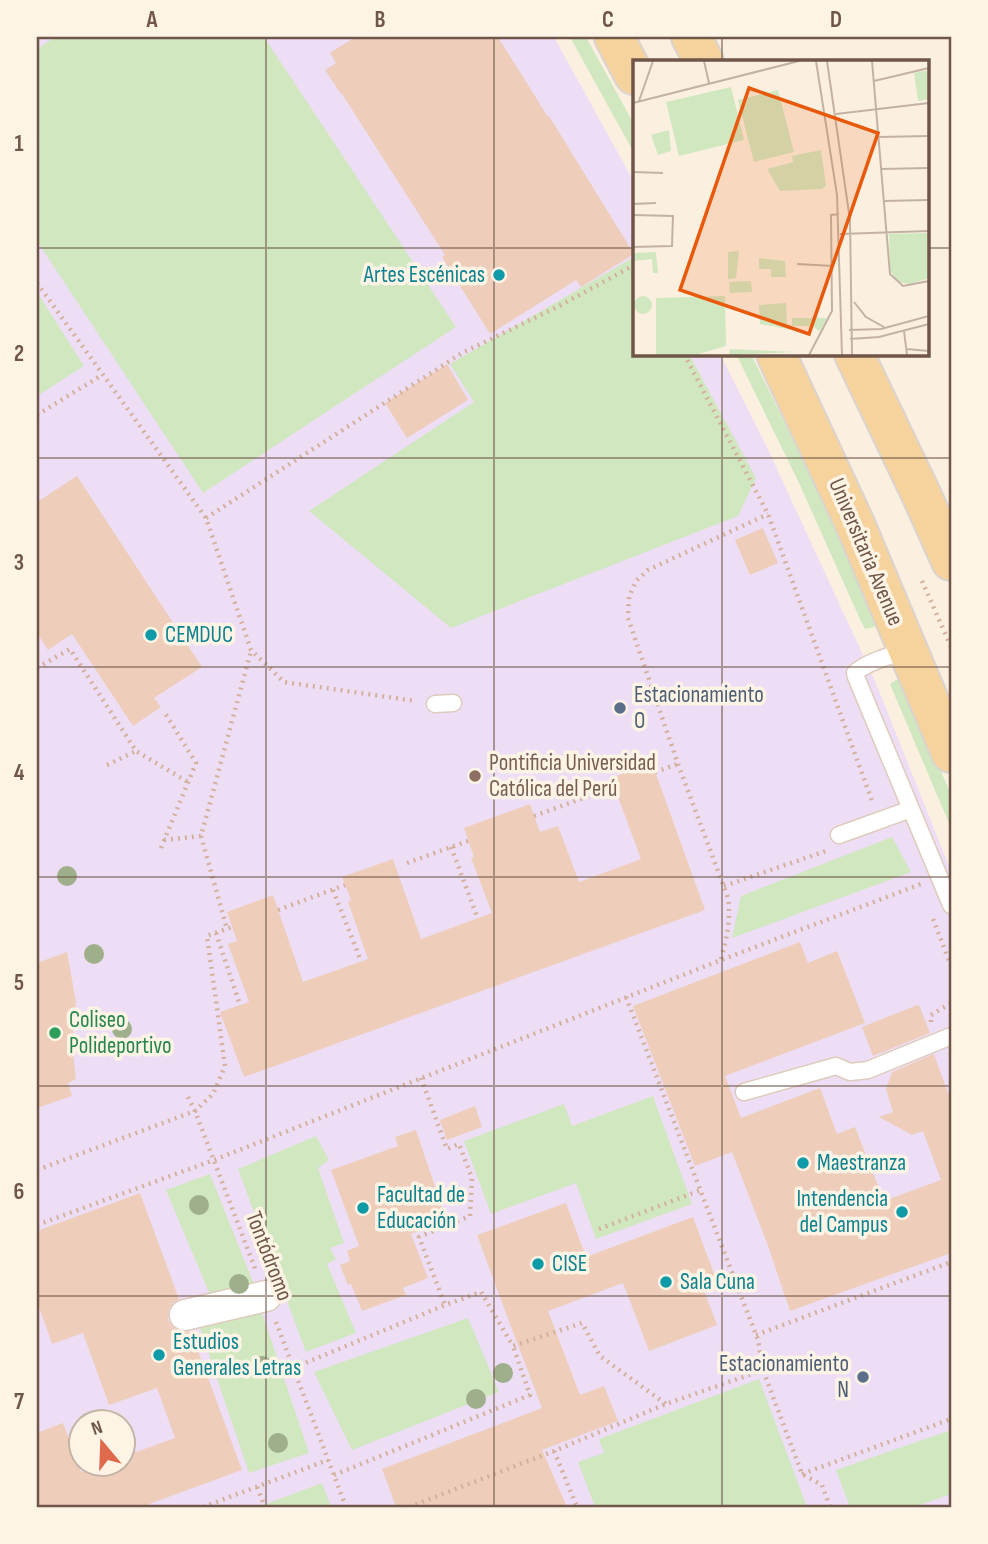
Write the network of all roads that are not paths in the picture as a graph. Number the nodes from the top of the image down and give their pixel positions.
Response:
1 (614, 37) edge
2 (691, 37) edge
3 (703, 60) edge
4 (633, 71) edge
5 (776, 355) edge
6 (854, 355) edge
7 (951, 561) edge
8 (908, 650) junction
9 (453, 703) dead end
10 (435, 704) road end
11 (951, 753) edge
12 (911, 808) junction
13 (837, 842) road end
14 (951, 905) edge
15 (951, 1037) edge
16 (744, 1092) dead end
17 (266, 1296) road end
18 (185, 1315) dead end

1 - 4 main road
2 - 3 main road
5 - 8 main road, Universitaria Avenue
6 - 7 main road
8 - 11 main road, Universitaria Avenue
8 - 12 lane
9 - 10 lane
12 - 13 lane
12 - 14 lane
15 - 16 lane
17 - 18 street

